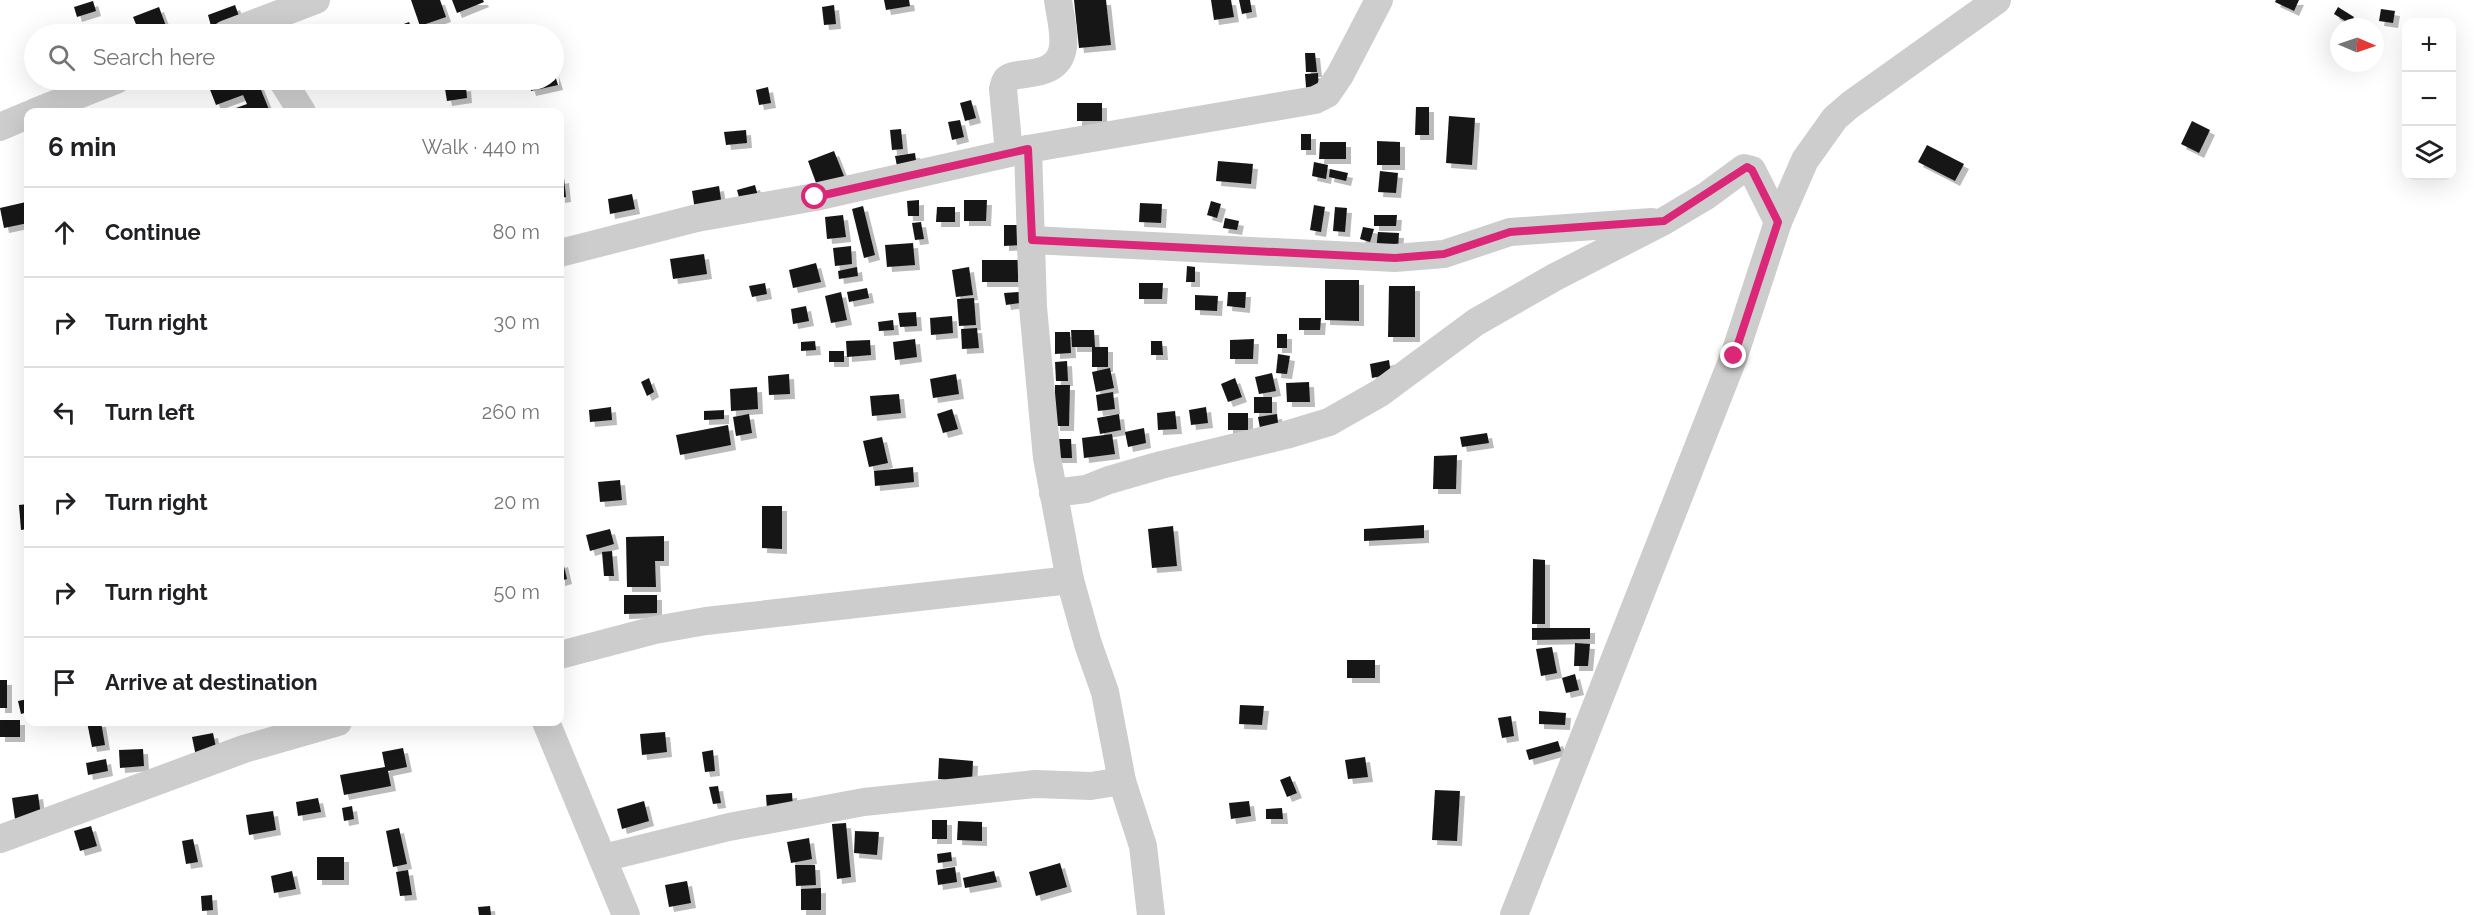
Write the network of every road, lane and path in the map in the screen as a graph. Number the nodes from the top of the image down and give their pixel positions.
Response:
1 (316, 0) edge
2 (1058, 0) edge
3 (1379, 0) edge
4 (1997, 0) edge
5 (259, 24) edge
6 (91, 90) edge
7 (288, 90) edge
8 (45, 108) edge
9 (300, 108) edge
10 (24, 117) edge
11 (0, 127) edge
12 (1019, 151) junction
13 (1664, 221) junction
14 (1778, 222) junction
15 (1032, 240) junction
16 (564, 252) edge
17 (1053, 493) junction
18 (1070, 580) junction
19 (564, 654) edge
20 (324, 726) edge
21 (548, 726) edge
22 (1122, 781) junction
23 (0, 839) edge
24 (603, 858) junction
25 (626, 915) edge
26 (1151, 915) edge
27 (1514, 915) edge

1 - 5 street
2 - 12 street
3 - 12 street
4 - 14 street
6 - 8 street
7 - 9 street
10 - 11 street
12 - 15 street
12 - 16 street
13 - 14 street
13 - 15 street
13 - 17 street
14 - 27 street
15 - 17 street
17 - 18 street
18 - 19 street
18 - 22 street
20 - 23 street
21 - 24 street
22 - 24 street
22 - 26 street
24 - 25 street

